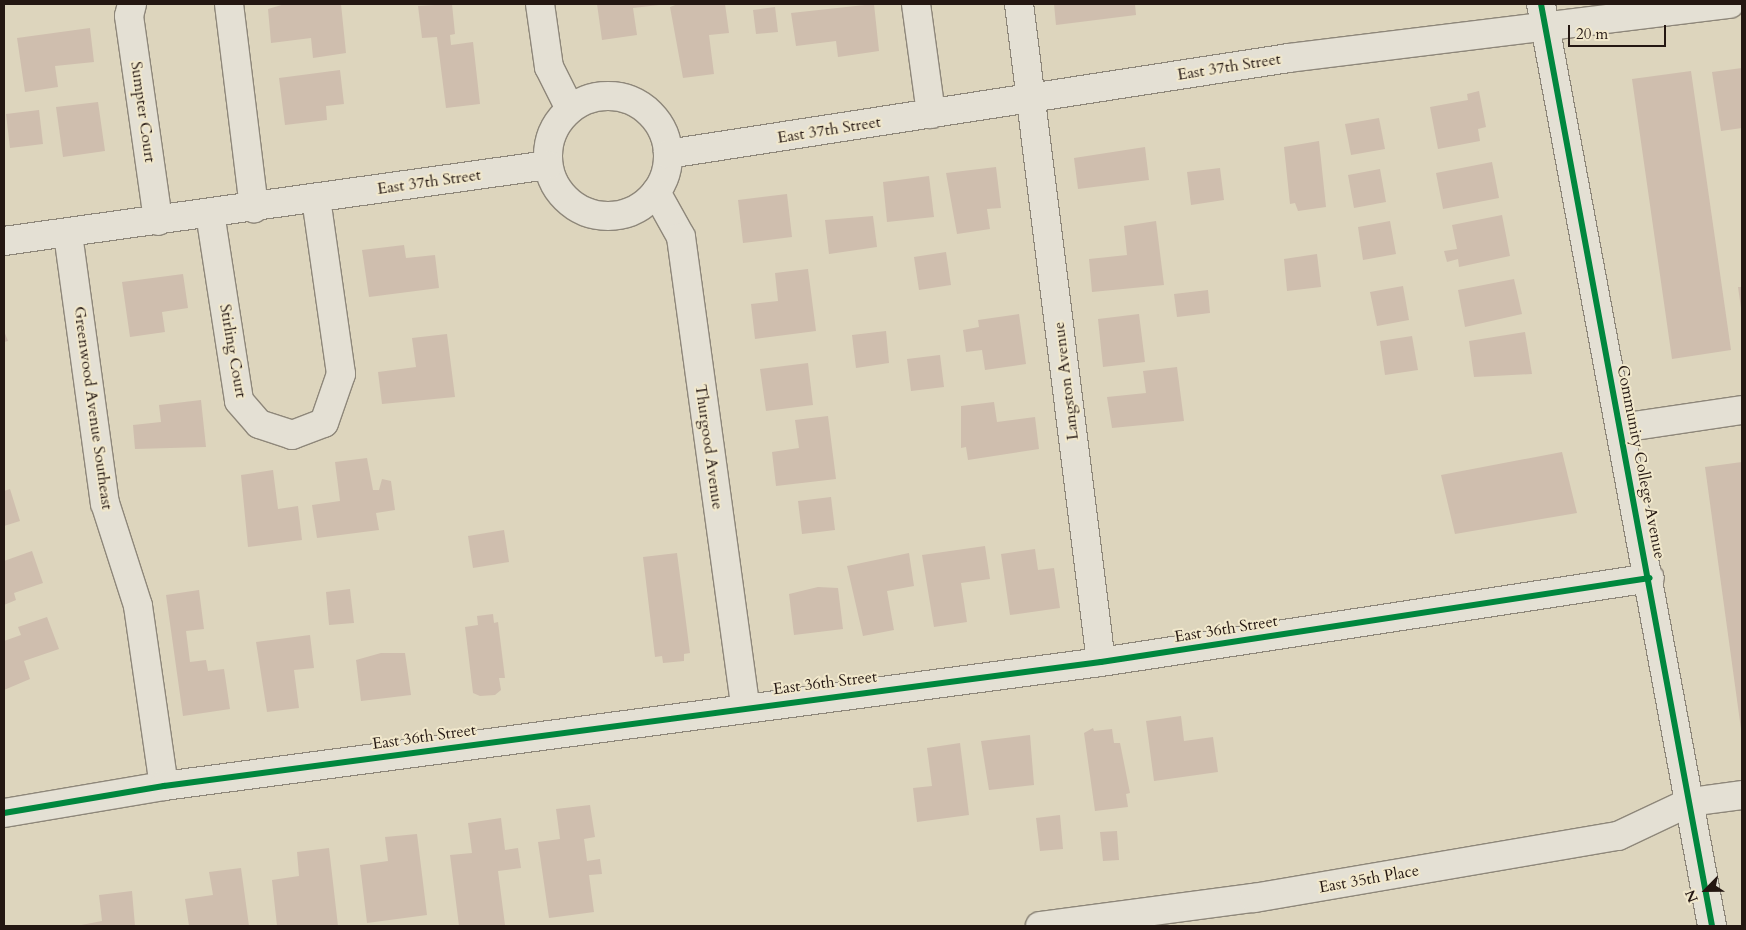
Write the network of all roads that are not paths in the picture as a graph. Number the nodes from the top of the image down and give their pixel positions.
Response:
1 (132, 4) edge
2 (229, 4) edge
3 (540, 4) edge
4 (916, 4) edge
5 (1019, 4) edge
6 (1730, 4) edge
7 (1543, 15) edge
8 (1032, 99) junction
9 (570, 108) junction
10 (931, 114) junction
11 (668, 154) junction
12 (548, 165) junction
13 (656, 192) junction
14 (316, 199) junction
15 (254, 208) junction
16 (210, 214) junction
17 (158, 221) junction
18 (68, 234) junction
19 (4, 241) edge
20 (1742, 410) edge
21 (1620, 428) junction
22 (1650, 578) junction
23 (1100, 662) junction
24 (745, 707) junction
25 (164, 786) junction
26 (1742, 795) edge
27 (1690, 802) junction
28 (4, 813) edge
29 (1040, 926) edge
30 (1712, 926) edge

1 - 17 street, Sumpter Court
2 - 15 street
3 - 9 street
4 - 10 street
5 - 8 street, Langston Avenue
6 - 7 street, East 37th Street
7 - 8 street, East 37th Street
7 - 21 street, Community College Avenue
8 - 10 street, East 37th Street
8 - 23 street, Langston Avenue
9 - 11 street
9 - 12 street
10 - 11 street, East 37th Street
11 - 13 street
12 - 13 street
12 - 14 street, East 37th Street
13 - 24 street, Thurgood Avenue
14 - 15 street, East 37th Street
14 - 16 street, Stirling Court
15 - 16 street, East 37th Street
16 - 17 street, East 37th Street
17 - 18 street, East 37th Street
18 - 19 street, East 37th Street
18 - 25 street, Greenwood Avenue Southeast
20 - 21 street
21 - 22 street, Community College Avenue
22 - 23 street, East 36th Street
22 - 27 street, Community College Avenue
23 - 24 street, East 36th Street
24 - 25 street, East 36th Street
25 - 28 street, East 36th Street
26 - 27 street, East 35th Place
27 - 29 street, East 35th Place
27 - 30 street, Community College Avenue

